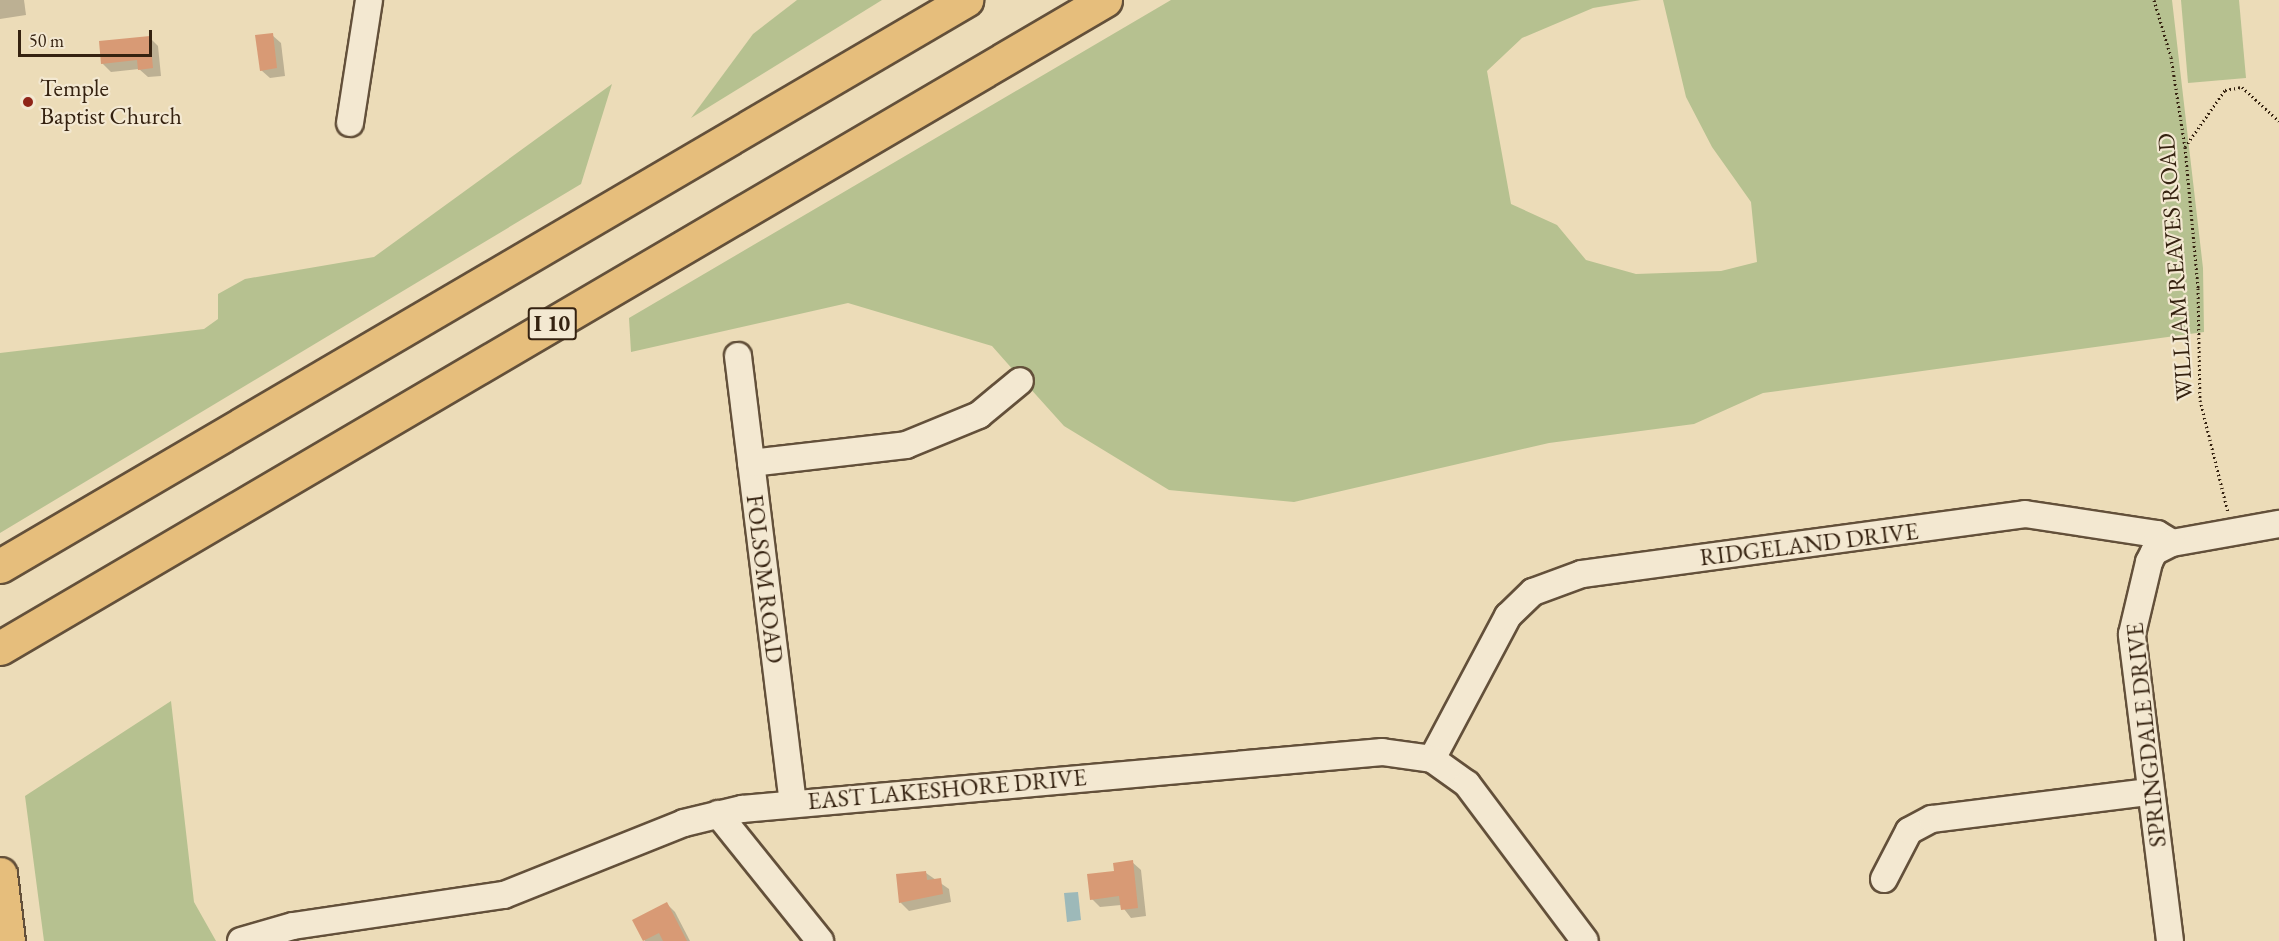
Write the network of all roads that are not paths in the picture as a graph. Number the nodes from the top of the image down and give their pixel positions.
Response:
1 (369, 0) edge
2 (966, 0) edge
3 (1105, 0) edge
4 (350, 123) dead end
5 (738, 356) dead end
6 (1020, 381) dead end
7 (751, 463) junction
8 (2279, 524) edge
9 (2172, 543) junction
10 (0, 566) edge
11 (0, 648) edge
12 (1432, 759) junction
13 (2150, 792) junction
14 (793, 802) junction
15 (718, 814) junction
16 (0, 874) edge
17 (1884, 879) dead end
18 (8, 941) edge
19 (241, 941) edge
20 (820, 941) edge
21 (1585, 941) edge
22 (2170, 941) edge

1 - 4 street
2 - 10 main road
3 - 11 main road, I 10
5 - 7 street, FOLSOM ROAD
6 - 7 street
7 - 14 street, FOLSOM ROAD
8 - 9 street
9 - 12 street, RIDGELAND DRIVE
9 - 13 street, SPRINGDALE DRIVE
12 - 14 street, EAST LAKESHORE DRIVE
12 - 21 street, EAST LAKESHORE DRIVE
13 - 17 street
13 - 22 street, SPRINGDALE DRIVE
14 - 15 street, EAST LAKESHORE DRIVE
15 - 19 street, EAST LAKESHORE DRIVE
15 - 20 street
16 - 18 main road

